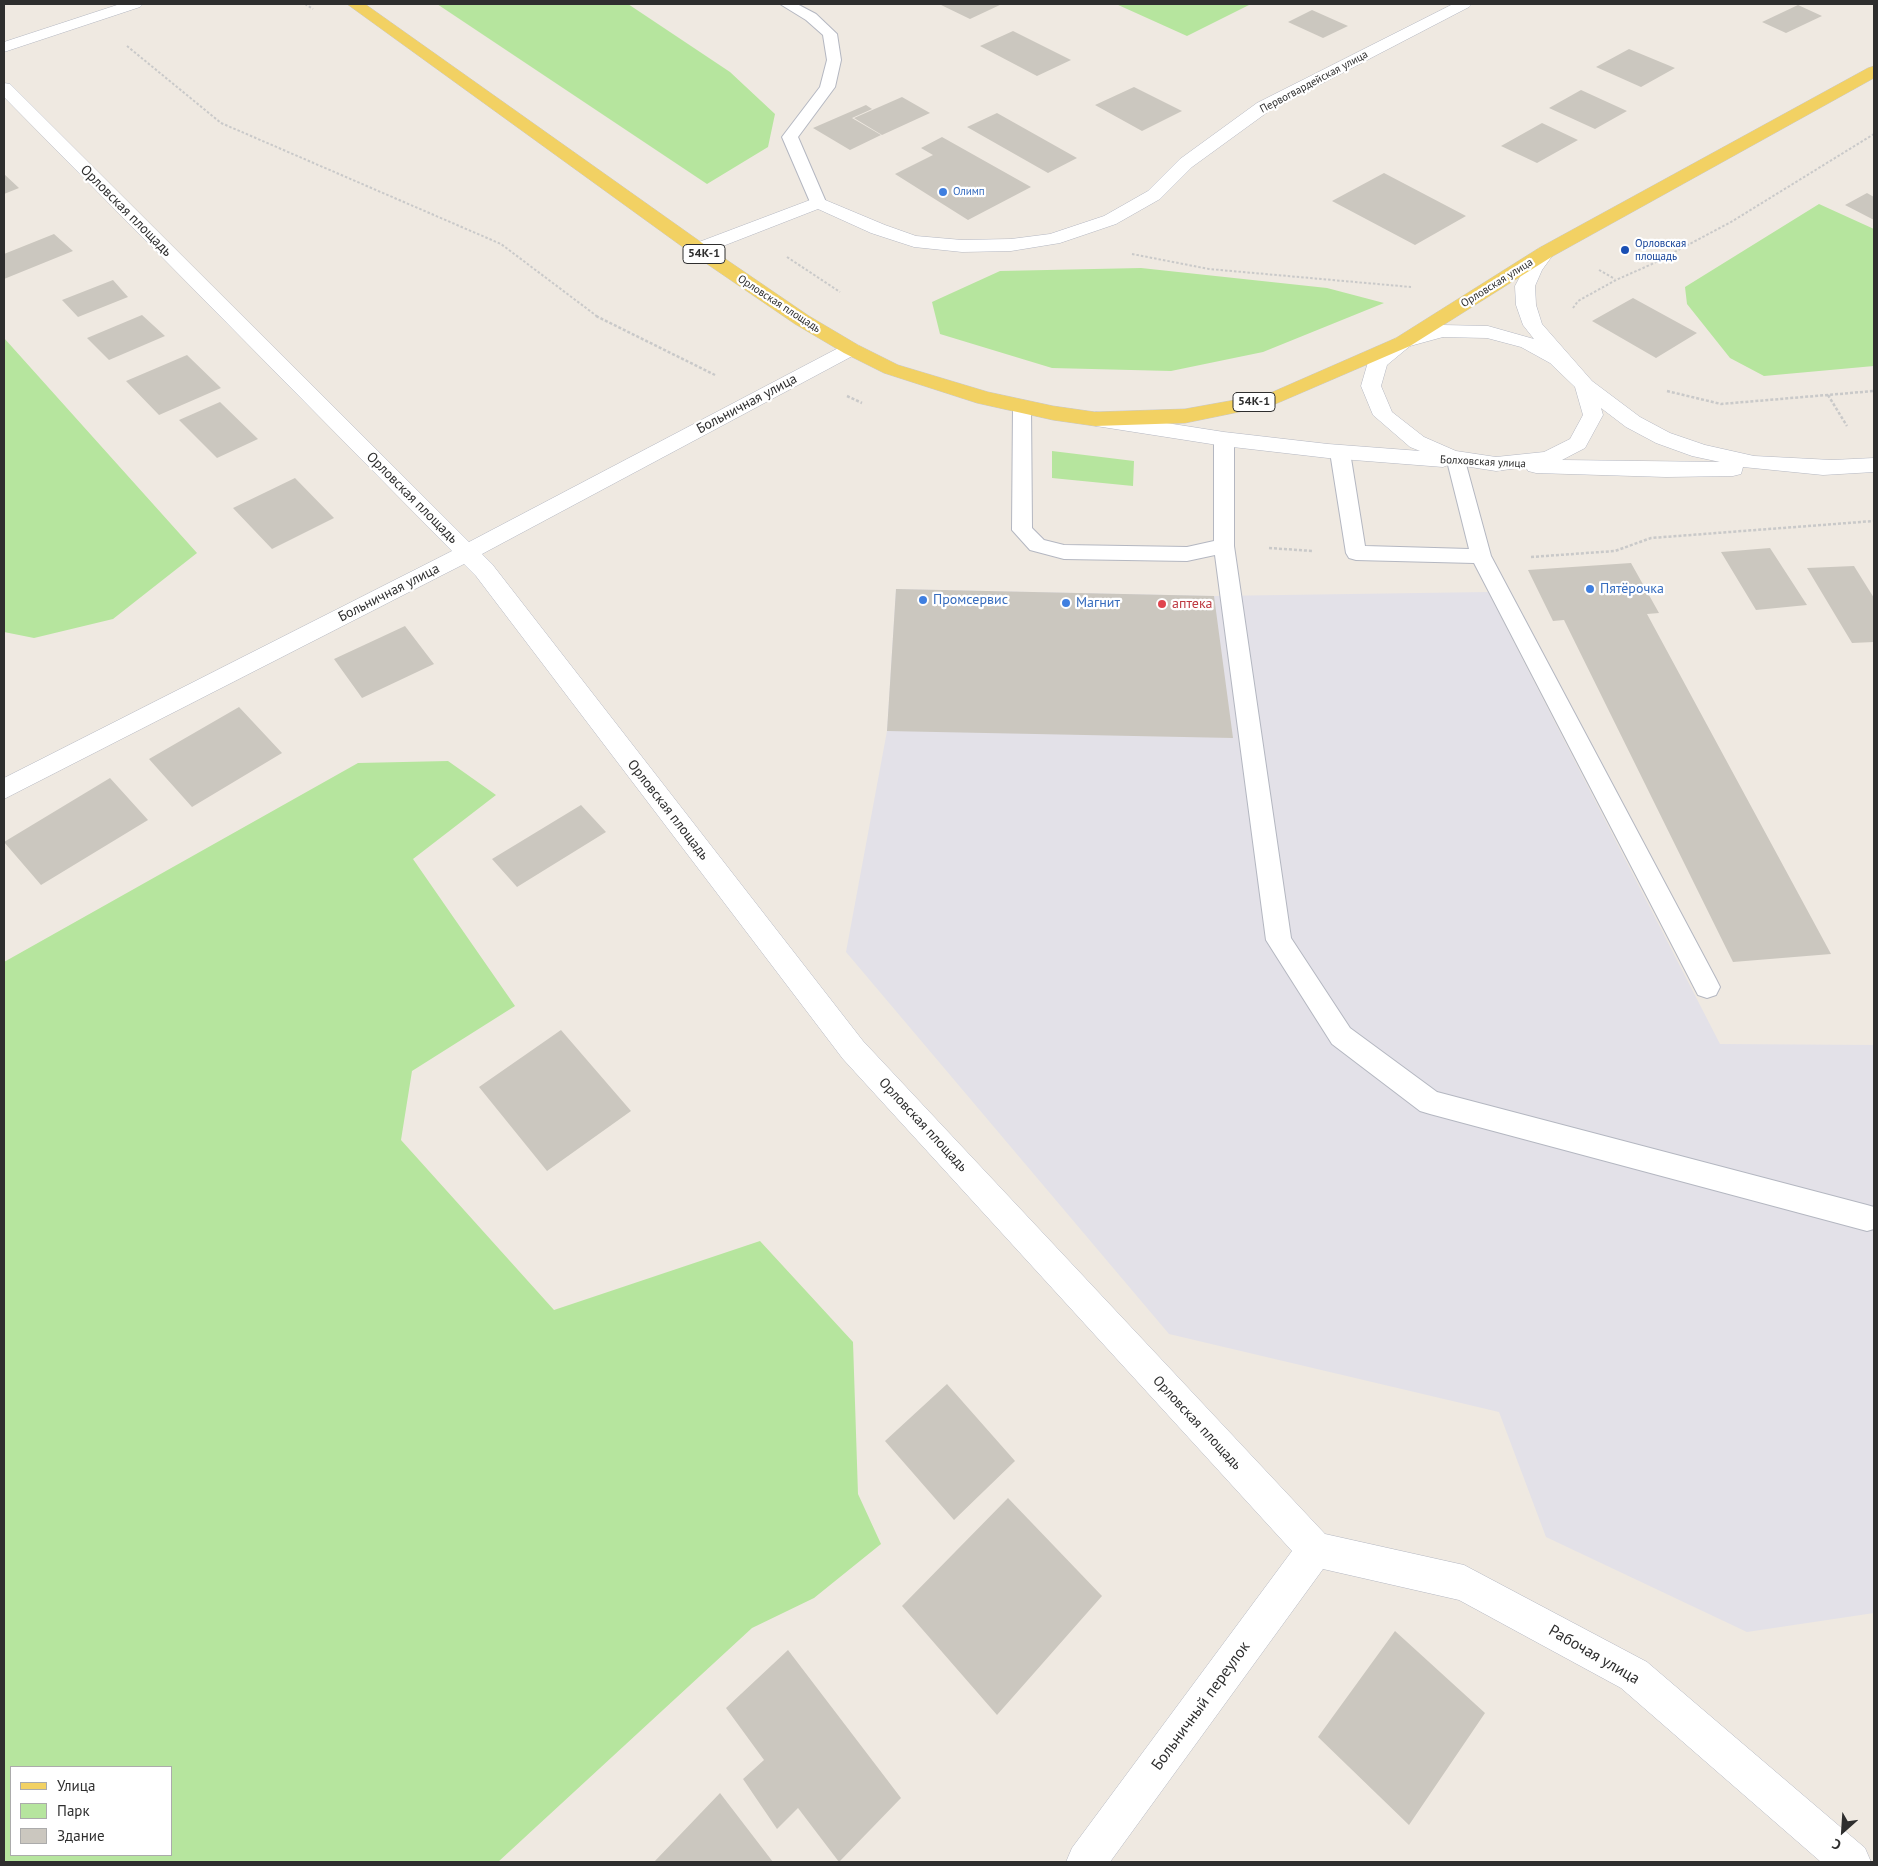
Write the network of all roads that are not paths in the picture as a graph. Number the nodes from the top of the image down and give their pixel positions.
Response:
1 (135, 4) edge
2 (355, 4) edge
3 (787, 4) edge
4 (1464, 4) edge
5 (4, 47) edge
6 (1874, 71) edge
7 (4, 88) edge
8 (818, 202) junction
9 (698, 249) junction
10 (1546, 252) junction
11 (1403, 342) junction
12 (851, 350) junction
13 (1585, 386) junction
14 (1022, 407) junction
15 (1095, 419) junction
16 (1224, 439) junction
17 (1340, 452) junction
18 (1457, 461) junction
19 (1496, 464) junction
20 (1874, 465) edge
21 (1842, 468) junction
22 (1224, 546) junction
23 (466, 553) junction
24 (1481, 556) junction
25 (4, 789) edge
26 (1707, 987) dead end
27 (1867, 1218) dead end
28 (1315, 1550) junction
29 (1086, 1862) edge
30 (1851, 1862) edge

1 - 5 street
2 - 9 main road, Орловская площадь / 54К-1
3 - 8 lane
4 - 8 street, Первогвардейская улица
6 - 10 main road, Орловская улица
7 - 23 street, Орловская площадь
8 - 9 street
9 - 12 main road, Орловская площадь / 54К-1
10 - 11 main road, Орловская улица
10 - 13 street
11 - 13 street, 54К-1
11 - 15 main road, Орловская улица / 54К-1
11 - 19 street
12 - 14 main road, Орловская площадь / 54К-1
12 - 23 street, Больничная улица
13 - 19 street
13 - 21 street, 54К-1
14 - 15 main road, Орловская площадь / 54К-1
14 - 22 lane
15 - 16 street, Болховская улица / 54К-1
16 - 17 street, Болховская улица / 54К-1
16 - 22 lane
17 - 18 street, Болховская улица / 54К-1
17 - 24 lane
18 - 19 street, Болховская улица / 54К-1
18 - 24 lane
19 - 21 street, Болховская улица / 54К-1
20 - 21 street, Болховская улица / 54К-1
22 - 27 lane
23 - 25 street, Больничная улица
23 - 28 street, Орловская площадь
24 - 26 lane
28 - 29 street, Больничный переулок
28 - 30 street, Рабочая улица

